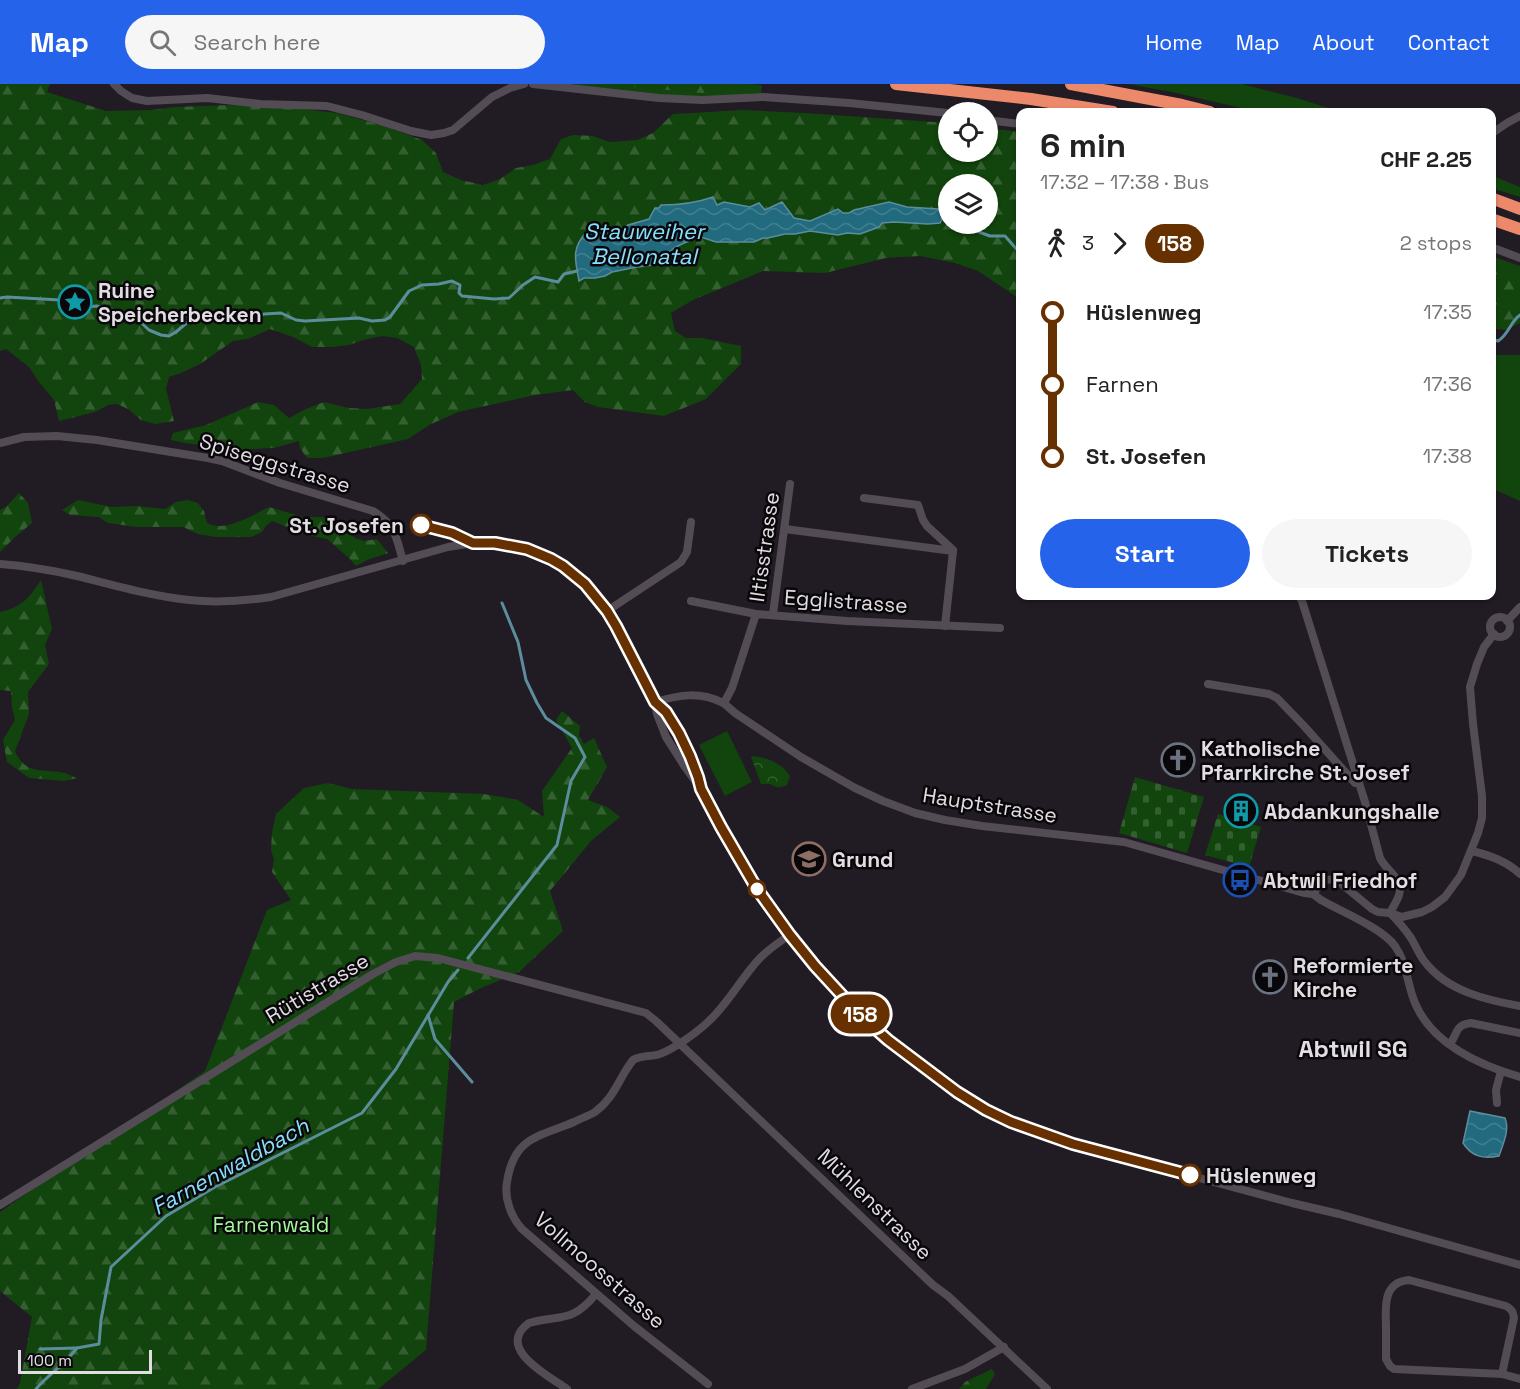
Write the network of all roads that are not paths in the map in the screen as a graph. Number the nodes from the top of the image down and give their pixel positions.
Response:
1 (114, 84) edge
2 (524, 84) edge
3 (532, 84) edge
4 (896, 84) edge
5 (1071, 84) edge
6 (1087, 108) edge
7 (1194, 108) edge
8 (938, 112) edge
9 (1520, 116) edge
10 (998, 121) edge
11 (1016, 124) edge
12 (1496, 130) edge
13 (1496, 200) edge
14 (1520, 209) edge
15 (1496, 221) edge
16 (1520, 229) edge
17 (1496, 249) edge
18 (1520, 258) edge
19 (0, 443) edge
20 (790, 484) dead end
21 (864, 498) dead end
22 (691, 522) dead end
23 (785, 529) junction
24 (953, 551) junction
25 (403, 561) junction
26 (0, 564) edge
27 (1301, 600) edge
28 (691, 601) dead end
29 (1520, 608) edge
30 (607, 611) junction
31 (756, 614) junction
32 (773, 615) junction
33 (1507, 621) junction
34 (945, 626) junction
35 (1000, 628) dead end
36 (1494, 634) junction
37 (1208, 684) dead end
38 (655, 702) junction
39 (724, 703) junction
40 (1359, 783) junction
41 (701, 789) junction
42 (1472, 850) junction
43 (1520, 874) edge
44 (1314, 894) junction
45 (1390, 913) junction
46 (790, 935) junction
47 (1520, 1006) edge
48 (1520, 1033) edge
49 (679, 1044) junction
50 (1450, 1044) junction
51 (1501, 1071) junction
52 (1520, 1077) edge
53 (1497, 1103) dead end
54 (0, 1205) edge
55 (1520, 1264) edge
56 (597, 1294) junction
57 (1004, 1347) junction
58 (1502, 1374) junction
59 (1520, 1379) edge
60 (708, 1384) dead end
61 (567, 1389) edge
62 (912, 1389) edge
63 (1047, 1389) edge

1 - 2 street
3 - 8 street
4 - 6 highway
5 - 7 highway
9 - 12 street
10 - 11 street
13 - 14 highway
15 - 16 highway
17 - 18 street
19 - 25 street, Spiseggstrasse
20 - 23 street, Iltisstrasse
21 - 24 street
22 - 30 street
23 - 24 street
23 - 32 street, Iltisstrasse
24 - 34 street
25 - 26 street
25 - 30 street
27 - 40 street
28 - 31 street, Egglistrasse
29 - 33 street
30 - 38 street
31 - 32 street, Egglistrasse
31 - 39 street, Iltisstrasse
32 - 34 street, Egglistrasse
33 - 36 street
33 - 36 street
34 - 35 street, Egglistrasse
36 - 42 street
37 - 40 street
38 - 39 street, Hauptstrasse
38 - 41 street
38 - 41 street
39 - 44 street, Hauptstrasse
40 - 45 street
41 - 46 street
42 - 43 street
42 - 45 street
44 - 45 street
44 - 50 street, Hauptstrasse
45 - 47 street
46 - 49 street, Vollmoosstrasse
46 - 55 street
48 - 50 street
49 - 54 street, Rütistrasse
49 - 56 street, Vollmoosstrasse
49 - 57 street, Mühlenstrasse
50 - 51 street, Hauptstrasse
51 - 52 street, Hauptstrasse
51 - 53 street
56 - 60 street, Vollmoosstrasse
56 - 61 street
57 - 62 street
57 - 63 street, Mühlenstrasse
58 - 58 street
58 - 59 street

